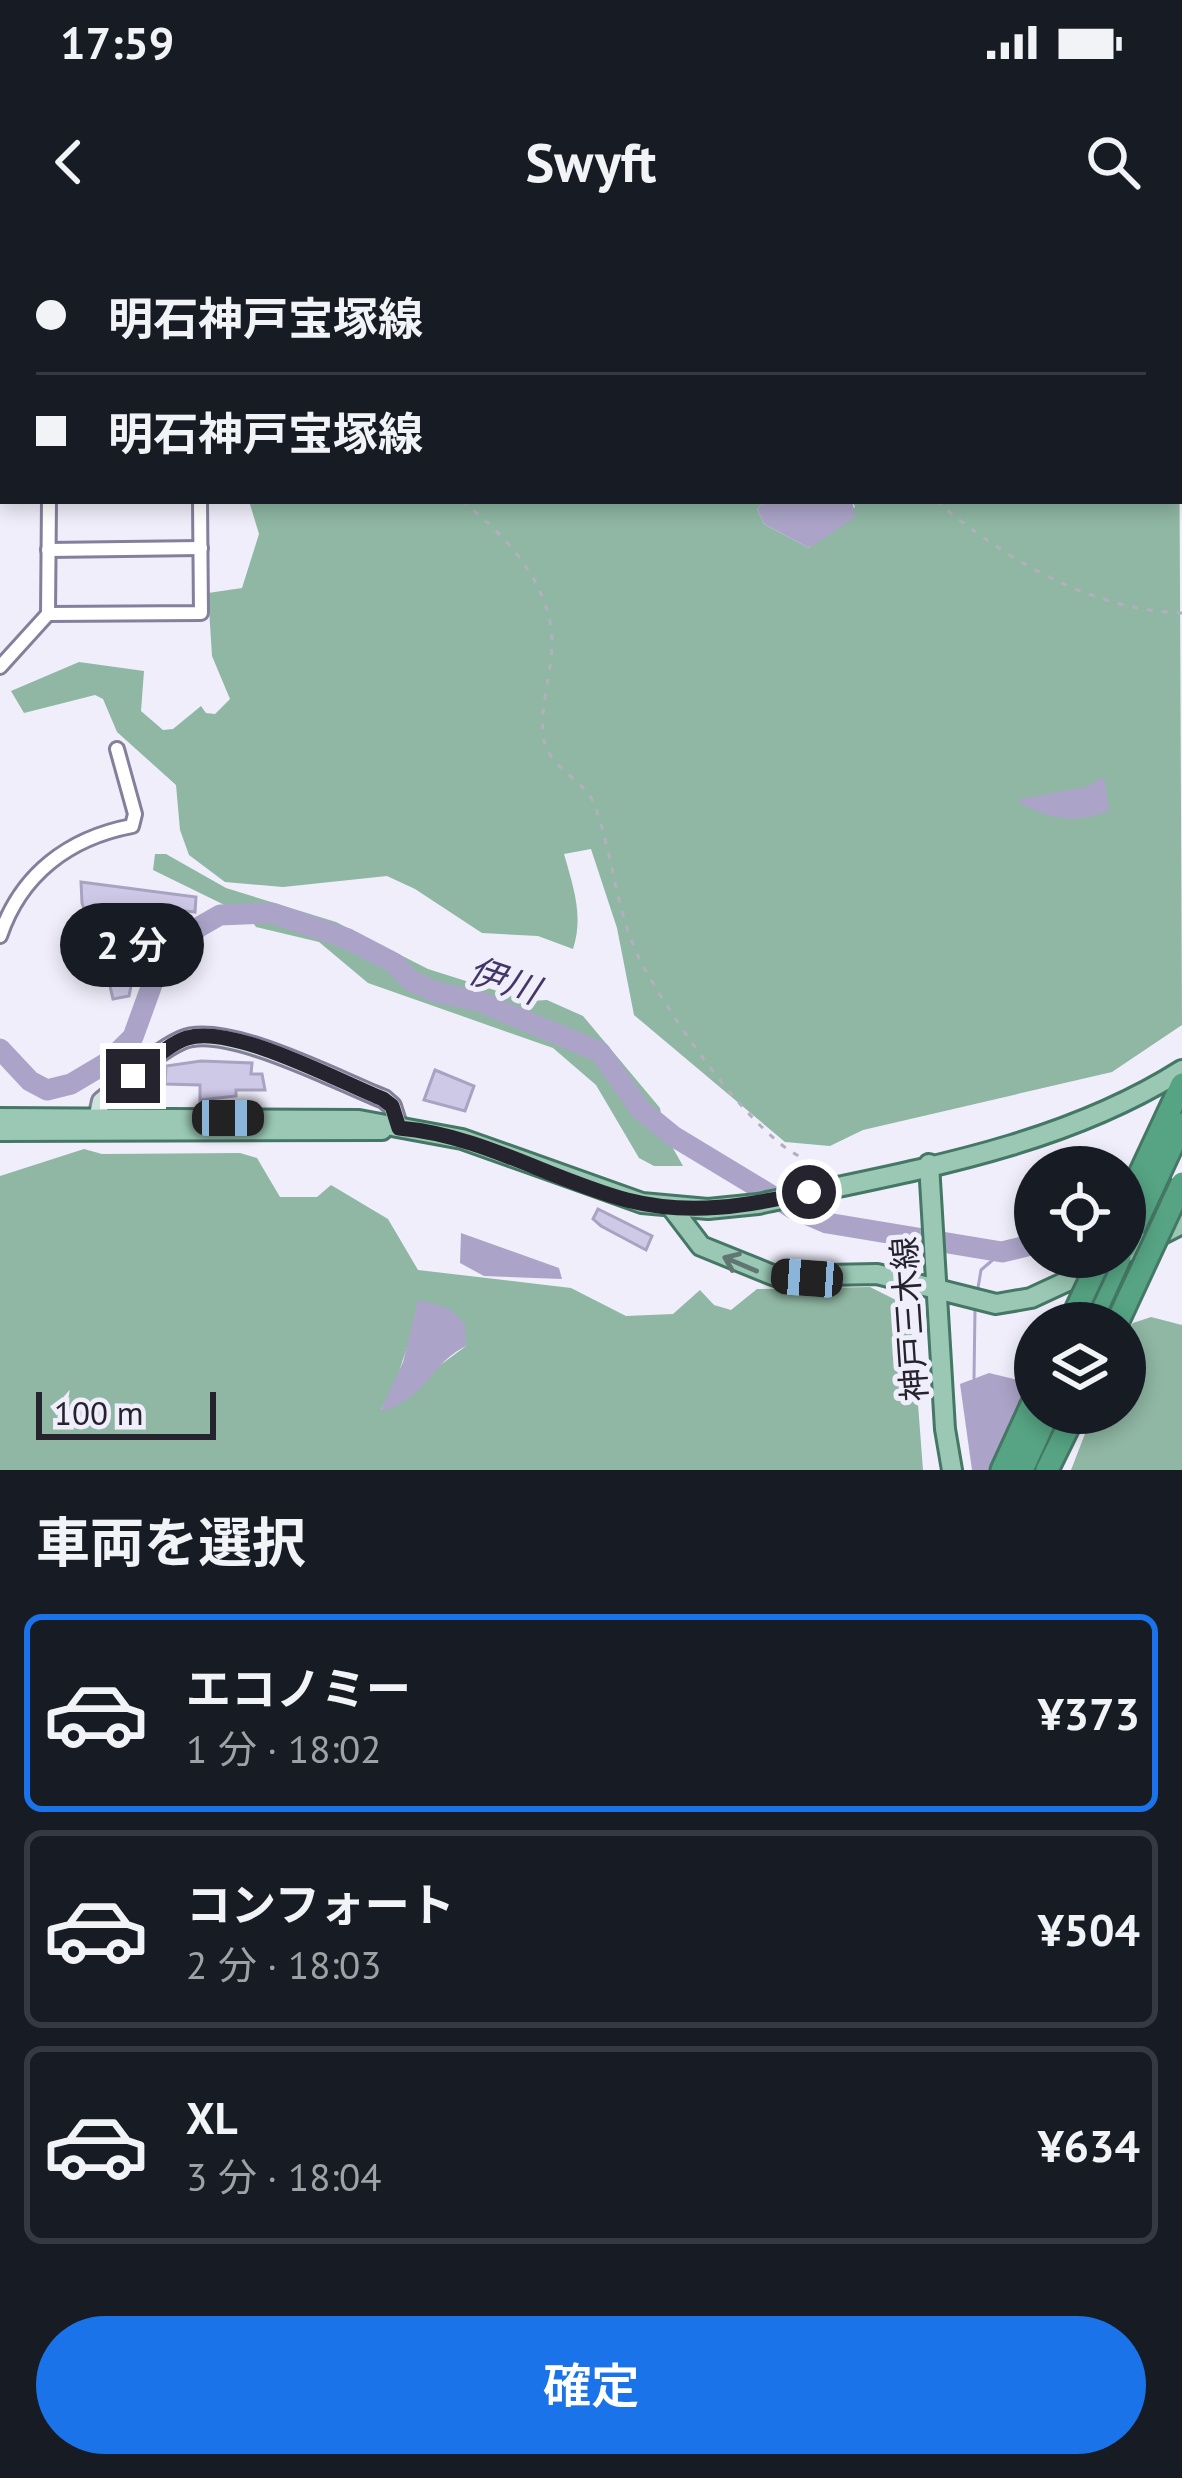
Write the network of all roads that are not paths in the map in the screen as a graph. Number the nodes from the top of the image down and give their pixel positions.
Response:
1 (49, 504) edge
2 (200, 504) edge
3 (200, 548) junction
4 (48, 550) junction
5 (48, 614) junction
6 (0, 668) edge
7 (117, 749) dead end
8 (0, 935) edge
9 (1182, 1070) edge
10 (1182, 1084) edge
11 (0, 1118) edge
12 (96, 1124) junction
13 (1182, 1124) edge
14 (399, 1128) junction
15 (0, 1131) edge
16 (1146, 1161) edge
17 (929, 1164) junction
18 (1182, 1183) edge
19 (1146, 1201) edge
20 (672, 1208) junction
21 (1182, 1224) edge
22 (1146, 1241) edge
23 (1071, 1278) edge
24 (937, 1290) junction
25 (1127, 1302) edge
26 (1018, 1434) edge
27 (1038, 1434) edge
28 (1065, 1434) edge
29 (952, 1470) edge
30 (1002, 1470) edge
31 (1022, 1470) edge
32 (1047, 1470) edge

1 - 4 street
2 - 3 street
3 - 4 street
3 - 5 street
4 - 5 street
5 - 6 street
7 - 8 street
9 - 17 main road
10 - 16 highway
11 - 12 main road
12 - 14 main road
12 - 14 street
12 - 15 main road
13 - 19 highway
14 - 20 main road
17 - 20 main road
17 - 24 main road, 神戸三木線
18 - 25 highway, bridge
24 -> 20 main road
21 - 22 main road
23 - 24 main road
24 - 29 main road, 神戸三木線
26 - 30 highway
27 - 31 highway
28 - 32 highway

